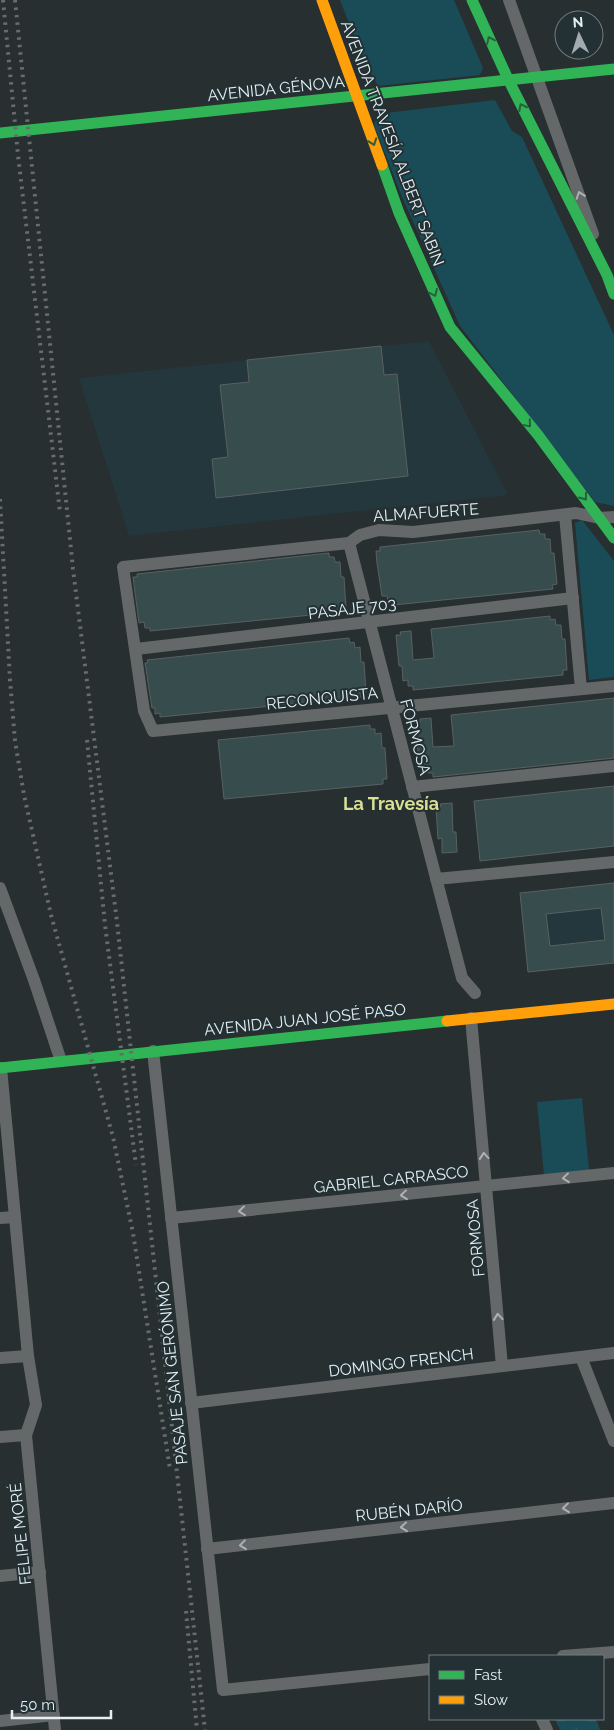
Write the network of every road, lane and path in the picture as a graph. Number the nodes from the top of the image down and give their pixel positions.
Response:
1 (322, 0) edge
2 (472, 0) edge
3 (509, 0) edge
4 (614, 68) edge
5 (538, 77) junction
6 (508, 80) junction
7 (357, 96) junction
8 (0, 133) edge
9 (607, 275) junction
10 (614, 294) edge
11 (565, 514) junction
12 (614, 517) edge
13 (600, 518) junction
14 (614, 538) edge
15 (349, 543) junction
16 (573, 598) junction
17 (369, 622) junction
18 (136, 649) junction
19 (614, 686) edge
20 (581, 689) junction
21 (391, 708) junction
22 (614, 766) edge
23 (412, 787) junction
24 (614, 862) edge
25 (436, 879) junction
26 (0, 888) edge
27 (475, 993) dead end
28 (614, 1004) edge
29 (470, 1018) junction
30 (153, 1051) junction
31 (61, 1061) junction
32 (0, 1068) edge
33 (614, 1173) edge
34 (486, 1186) junction
35 (15, 1217) junction
36 (0, 1218) edge
37 (171, 1218) junction
38 (614, 1353) edge
39 (28, 1356) junction
40 (581, 1356) junction
41 (0, 1358) edge
42 (502, 1366) junction
43 (191, 1403) junction
44 (26, 1435) junction
45 (0, 1437) edge
46 (614, 1442) edge
47 (614, 1503) edge
48 (207, 1549) junction
49 (40, 1572) junction
50 (0, 1576) edge
51 (614, 1652) edge
52 (576, 1655) edge
53 (429, 1669) edge
54 (54, 1715) junction
55 (0, 1721) edge
56 (55, 1730) edge

1 - 7 main road, AVENIDA TRAVESÍA ALBERT SABIN
6 -> 2 main road
3 - 5 street
4 - 5 main road, AVENIDA GÉNOVA
5 - 6 main road, AVENIDA GÉNOVA
9 -> 5 street
6 - 7 main road, AVENIDA GÉNOVA
9 -> 6 main road
7 - 8 main road, AVENIDA GÉNOVA
7 -> 13 main road, AVENIDA TRAVESÍA ALBERT SABIN
9 - 10 main road
11 - 13 street, ALMAFUERTE
11 - 15 street, ALMAFUERTE
11 - 16 street
12 - 13 street, ALMAFUERTE
13 - 14 main road, AVENIDA TRAVESÍA ALBERT SABIN
15 - 17 street, FORMOSA
15 - 18 street, ALMAFUERTE
16 - 17 street, PASAJE 703
16 - 20 street
17 - 18 street, PASAJE 703
17 - 21 street, FORMOSA
18 - 21 street, RECONQUISTA
19 - 20 street, RECONQUISTA
20 - 21 street, RECONQUISTA
21 - 23 street, FORMOSA
22 - 23 street
23 - 25 street, FORMOSA
24 - 25 street
25 - 27 street, FORMOSA
26 - 31 street
28 - 29 main road, AVENIDA JUAN JOSÉ PASO
29 - 30 main road, AVENIDA JUAN JOSÉ PASO
34 -> 29 street, FORMOSA
30 - 31 main road, AVENIDA JUAN JOSÉ PASO
30 - 37 street, PASAJE SAN GERÓNIMO
31 - 32 main road, AVENIDA JUAN JOSÉ PASO
32 - 35 street, FELIPE MORÉ
33 -> 34 street, GABRIEL CARRASCO
34 -> 37 street, GABRIEL CARRASCO
42 -> 34 street, FORMOSA
35 - 36 street
35 - 39 street, FELIPE MORÉ
37 - 43 street, PASAJE SAN GERÓNIMO
38 - 40 street, DOMINGO FRENCH
39 - 41 street
39 - 44 street, FELIPE MORÉ
40 - 42 street, DOMINGO FRENCH
40 - 46 street
42 - 43 street, DOMINGO FRENCH
43 - 48 street, PASAJE SAN GERÓNIMO
44 - 45 street
44 - 49 street, FELIPE MORÉ
47 -> 48 street, RUBÉN DARÍO
48 - 53 street, PASAJE SAN GERÓNIMO
49 - 50 street
49 - 54 street, FELIPE MORÉ
51 - 52 street
54 - 55 street
54 - 56 street, FELIPE MORÉ

